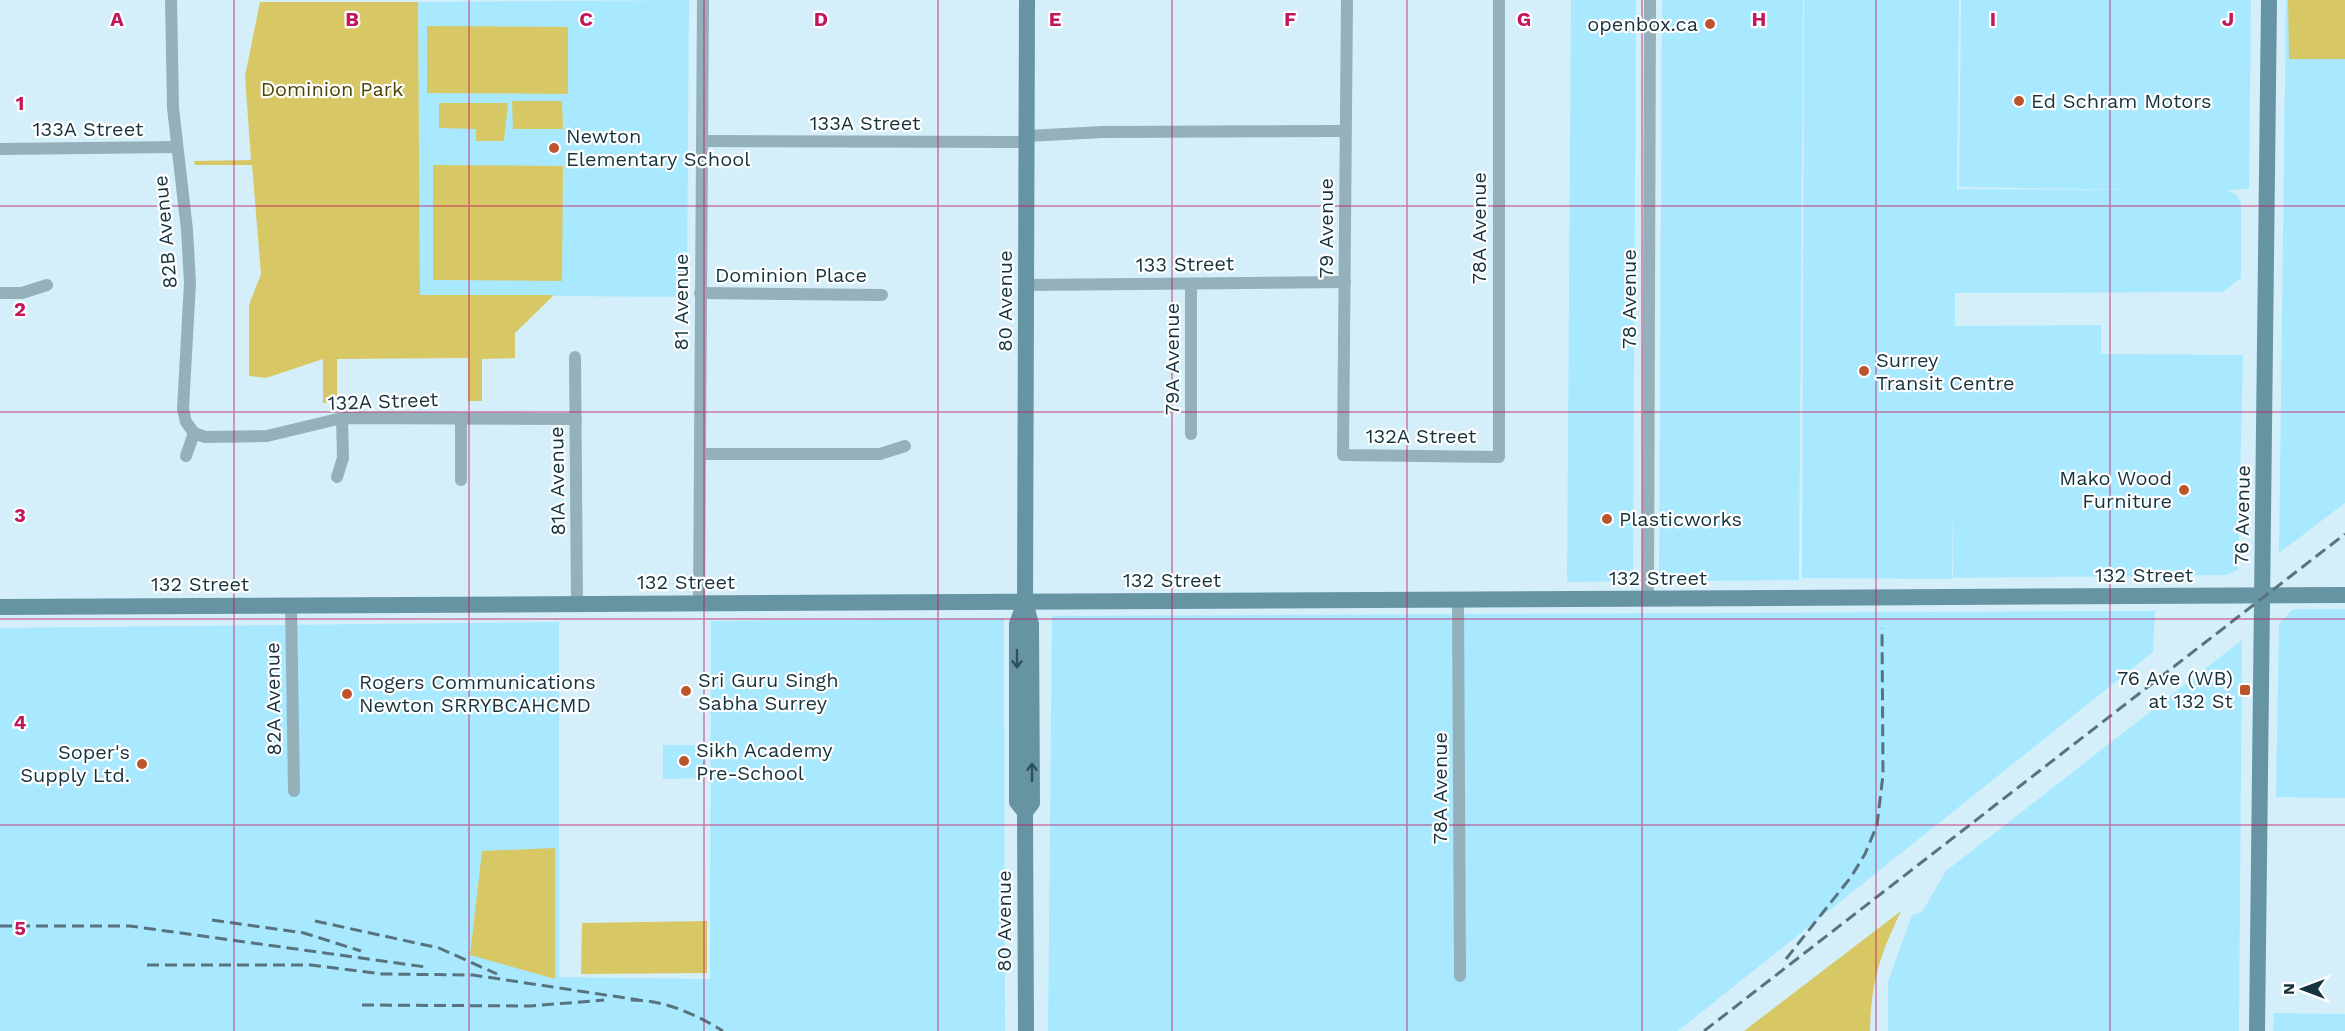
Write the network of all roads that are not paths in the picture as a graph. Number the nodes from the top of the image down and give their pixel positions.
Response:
1 (171, 0) edge
2 (703, 0) edge
3 (1027, 0) edge
4 (1347, 0) edge
5 (1499, 0) edge
6 (1650, 0) edge
7 (2269, 0) edge
8 (1346, 131) junction
9 (1027, 139) junction
10 (702, 141) junction
11 (176, 147) junction
12 (0, 149) edge
13 (1345, 282) junction
14 (1191, 284) junction
15 (47, 285) dead end
16 (1027, 285) junction
17 (0, 293) edge
18 (700, 293) junction
19 (882, 295) dead end
20 (575, 357) dead end
21 (342, 418) junction
22 (461, 419) junction
23 (576, 419) junction
24 (194, 433) junction
25 (1191, 434) dead end
26 (905, 446) dead end
27 (700, 454) junction
28 (1343, 455) joint
29 (186, 456) dead end
30 (1499, 457) joint
31 (337, 477) dead end
32 (461, 480) dead end
33 (2345, 595) edge
34 (2262, 596) junction
35 (1647, 599) junction
36 (1458, 600) junction
37 (1025, 602) junction
38 (577, 604) junction
39 (699, 604) junction
40 (291, 605) junction
41 (0, 607) edge
42 (294, 791) dead end
43 (1460, 976) dead end
44 (1026, 1031) edge
45 (2257, 1031) edge

1 - 11 street, 82B Avenue
2 - 10 street, 81 Avenue
3 - 9 main road, 80 Avenue
4 - 8 street, 79 Avenue
5 - 30 street, 78A Avenue
6 - 35 street, 78 Avenue
7 - 34 main road, 76 Avenue
8 - 9 street, 133A Street
8 - 13 street, 79 Avenue
9 - 10 street, 133A Street
9 - 16 main road, 80 Avenue
10 - 18 street, 81 Avenue
11 - 12 street, 133A Street
11 - 24 street, 82B Avenue
13 - 14 street, 133 Street
13 - 28 street, 79 Avenue
14 - 16 street, 133 Street
14 - 25 street, 79A Avenue
15 - 17 street
16 - 37 main road, 80 Avenue
18 - 19 street, Dominion Place
18 - 27 street, 81 Avenue
20 - 23 street, 81A Avenue
21 - 22 street, 132A Street
21 - 24 street, 132A Street
21 - 31 street
22 - 23 street, 132A Street
22 - 32 street
23 - 38 street, 81A Avenue
24 - 29 street
26 - 27 street
27 - 39 street, 81 Avenue
28 - 30 street, 132A Street
33 - 34 main road, 132 Street
34 - 35 main road, 132 Street
34 - 45 main road, 76 Avenue
35 - 36 main road, 132 Street
36 - 37 main road, 132 Street
36 - 43 street, 78A Avenue
37 - 39 main road, 132 Street
37 - 44 main road, 80 Avenue
38 - 39 main road, 132 Street
38 - 40 main road, 132 Street
40 - 41 main road, 132 Street
40 - 42 street, 82A Avenue

